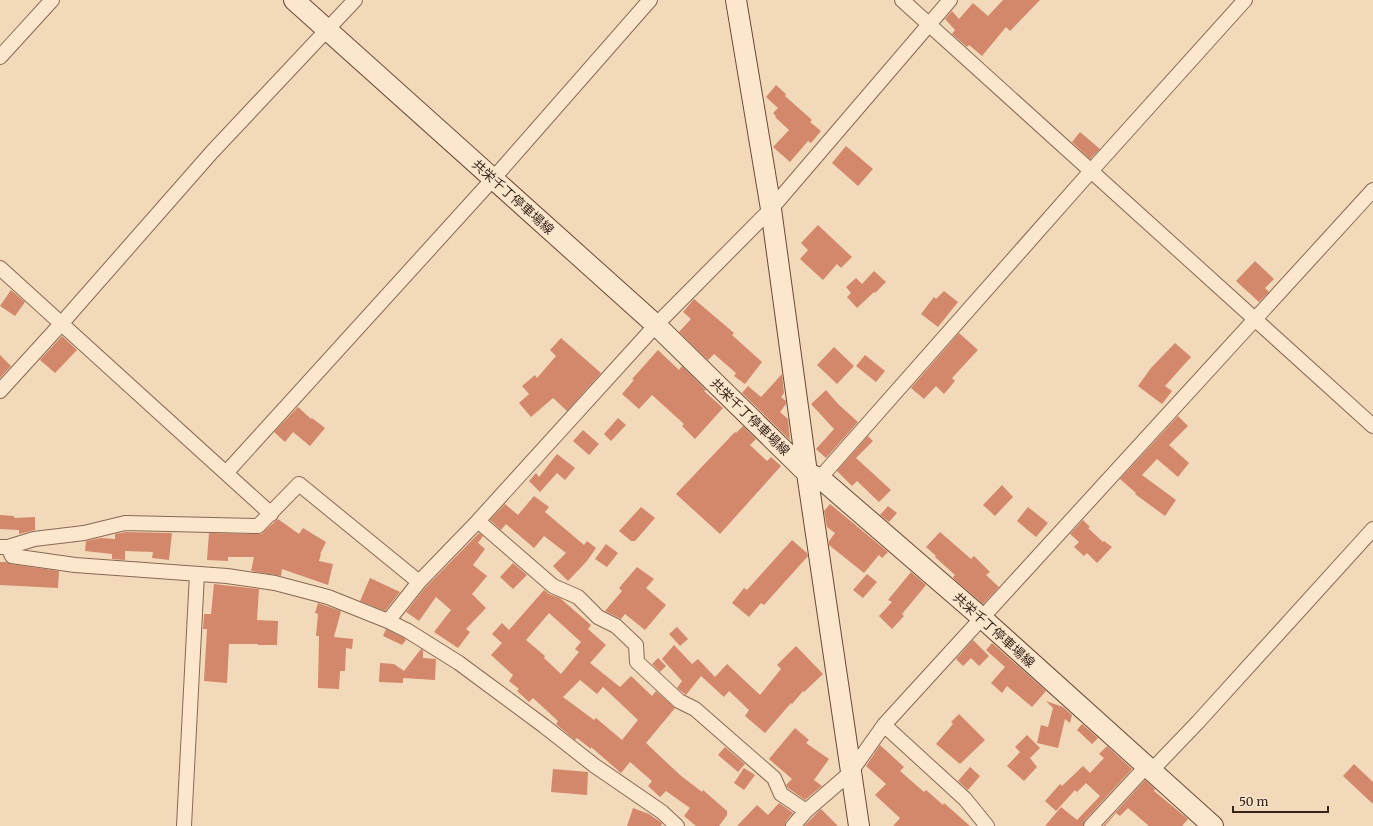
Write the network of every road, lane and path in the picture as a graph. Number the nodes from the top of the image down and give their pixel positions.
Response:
1 (52, 0) edge
2 (294, 0) edge
3 (355, 0) edge
4 (650, 0) edge
5 (736, 0) edge
6 (902, 0) edge
7 (950, 0) edge
8 (1245, 0) edge
9 (929, 24) junction
10 (327, 30) junction
11 (0, 57) edge
12 (1091, 171) junction
13 (493, 178) junction
14 (1373, 190) edge
15 (771, 209) junction
16 (0, 268) edge
17 (1255, 320) junction
18 (61, 324) junction
19 (656, 325) junction
20 (0, 391) edge
21 (1373, 426) edge
22 (226, 473) junction
23 (814, 475) junction
24 (271, 514) junction
25 (478, 521) junction
26 (1373, 529) edge
27 (4, 547) edge
28 (198, 574) junction
29 (419, 582) junction
30 (982, 618) junction
31 (388, 621) junction
32 (884, 725) junction
33 (1151, 771) junction
34 (850, 773) junction
35 (806, 811) junction
36 (184, 826) edge
37 (677, 826) edge
38 (792, 826) edge
39 (858, 826) edge
40 (987, 826) edge
41 (1091, 826) edge
42 (1213, 826) edge

1 - 11 street
2 - 10 main road, 共栄千丁停車場線
3 - 10 street
4 - 13 street
5 - 15 main road
6 - 9 street
7 - 9 street
8 - 12 street
9 - 12 street
9 - 15 street
10 - 13 main road, 共栄千丁停車場線
10 - 18 street
12 - 17 street
12 - 23 street
13 - 19 main road, 共栄千丁停車場線
13 - 22 street
14 - 17 street
15 - 19 street
15 - 23 main road
16 - 18 street
17 - 21 street
17 - 30 street
18 - 20 street
18 - 22 street
19 - 23 main road, 共栄千丁停車場線
19 - 25 street
22 - 24 street
23 - 30 main road, 共栄千丁停車場線
23 - 34 main road
24 - 27 street
24 - 29 street
25 - 29 street
25 - 35 street
26 - 33 street
27 - 28 street
28 - 31 street
28 - 36 street
29 - 31 street
30 - 32 street
30 - 33 main road, 共栄千丁停車場線
31 - 37 street
32 - 34 street
32 - 40 street
33 - 41 street
33 - 42 main road, 共栄千丁停車場線
34 - 35 street
34 - 39 main road
35 - 38 street

